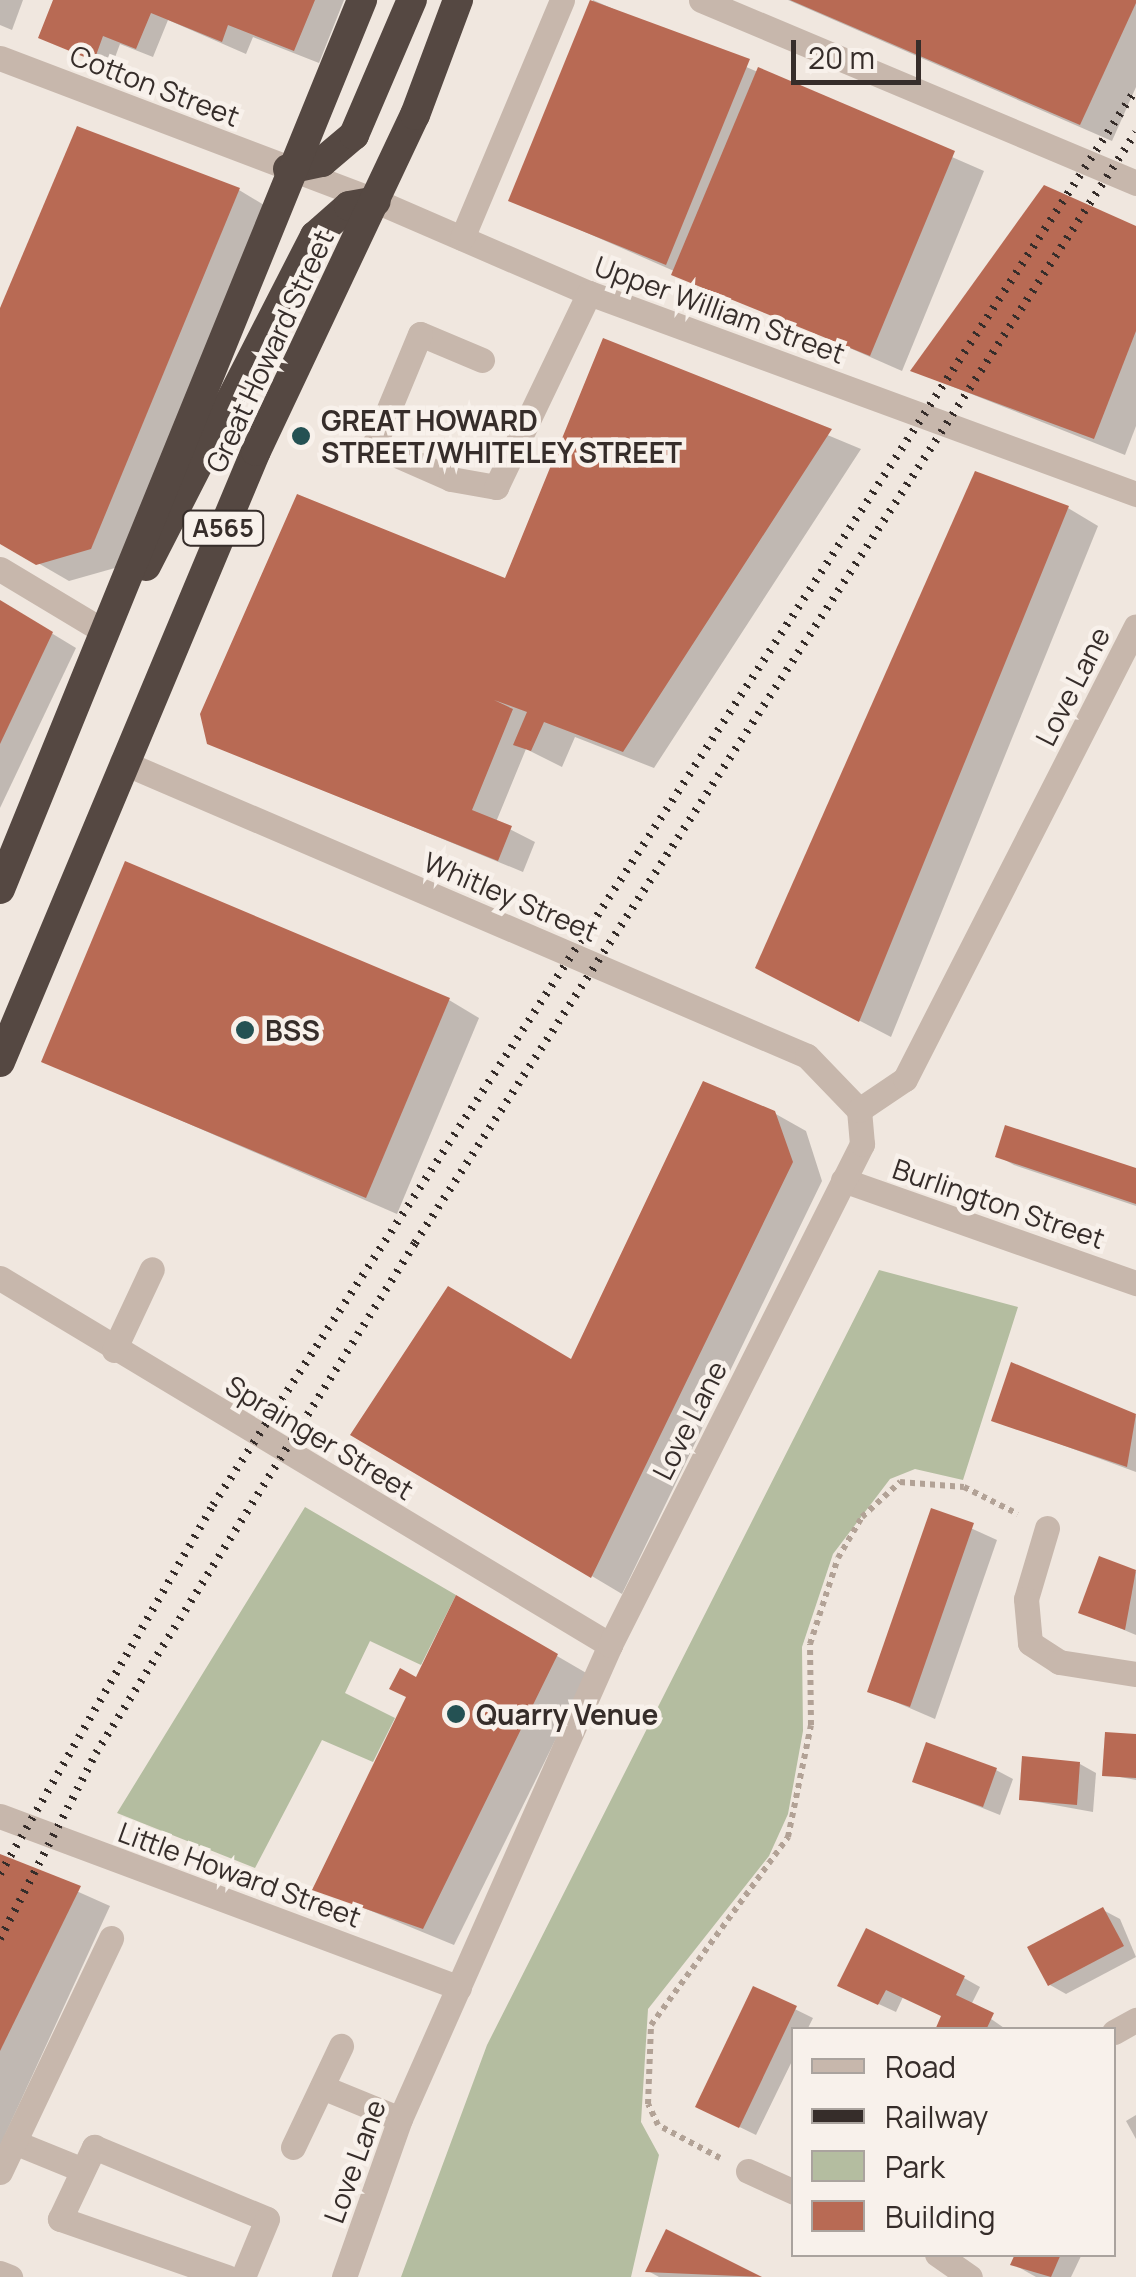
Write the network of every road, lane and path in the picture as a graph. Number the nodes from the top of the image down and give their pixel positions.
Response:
1 (362, 0) edge
2 (412, 0) edge
3 (458, 0) edge
4 (562, 0) edge
5 (702, 0) edge
6 (0, 58) edge
7 (288, 170) junction
8 (1136, 183) edge
9 (376, 200) junction
10 (462, 238) junction
11 (589, 293) junction
12 (482, 360) dead end
13 (1136, 494) edge
14 (0, 569) edge
15 (1136, 626) edge
16 (106, 632) junction
17 (122, 762) junction
18 (6, 855) edge
19 (0, 888) edge
20 (0, 1062) edge
21 (859, 1110) junction
22 (843, 1180) junction
23 (152, 1268) dead end
24 (0, 1278) edge
25 (1136, 1282) edge
26 (114, 1350) junction
27 (1048, 1528) joint
28 (610, 1645) junction
29 (1136, 1674) edge
30 (0, 1816) edge
31 (111, 1938) dead end
32 (459, 1988) junction
33 (341, 2046) dead end
34 (322, 2087) junction
35 (400, 2119) junction
36 (14, 2142) junction
37 (293, 2146) dead end
38 (83, 2170) junction
39 (748, 2171) joint
40 (0, 2172) edge
41 (791, 2191) edge
42 (940, 2257) edge
43 (0, 2274) edge
44 (10, 2277) edge
45 (227, 2277) edge
46 (242, 2277) edge
47 (344, 2277) edge
48 (970, 2277) edge

1 - 7 highway, Great Howard Street / A565
2 - 7 highway
3 - 9 highway, Great Howard Street / A565
4 - 10 street
5 - 8 street
6 - 7 street, Cotton Street
7 - 9 street, Upper William Street
7 - 16 highway, Great Howard Street / A565
9 - 10 street, Upper William Street
9 - 16 highway
9 - 17 highway, Great Howard Street / A565
10 - 11 street, Upper William Street
11 - 12 street
11 - 13 street, Upper William Street
14 - 16 street
15 - 21 street, Love Lane
16 - 18 highway, Great Howard Street / A565
17 - 20 highway, Great Howard Street / A565
17 - 21 street, Whitley Street
18 - 19 highway, Great Howard Street / A565
21 - 22 street, Love Lane
22 - 25 street, Burlington Street
22 - 28 street, Love Lane
23 - 26 street
24 - 26 street, Sprainger Street
26 - 28 street, Sprainger Street
27 - 29 street
27 - 39 path
28 - 32 street, Love Lane
30 - 32 street, Little Howard Street
31 - 36 street
32 - 35 street, Love Lane
33 - 34 street
34 - 35 street
34 - 37 street
35 - 47 street, Love Lane
36 - 38 street
36 - 40 street
38 - 45 street
38 - 46 street
39 - 41 street
42 - 48 street
43 - 44 street

